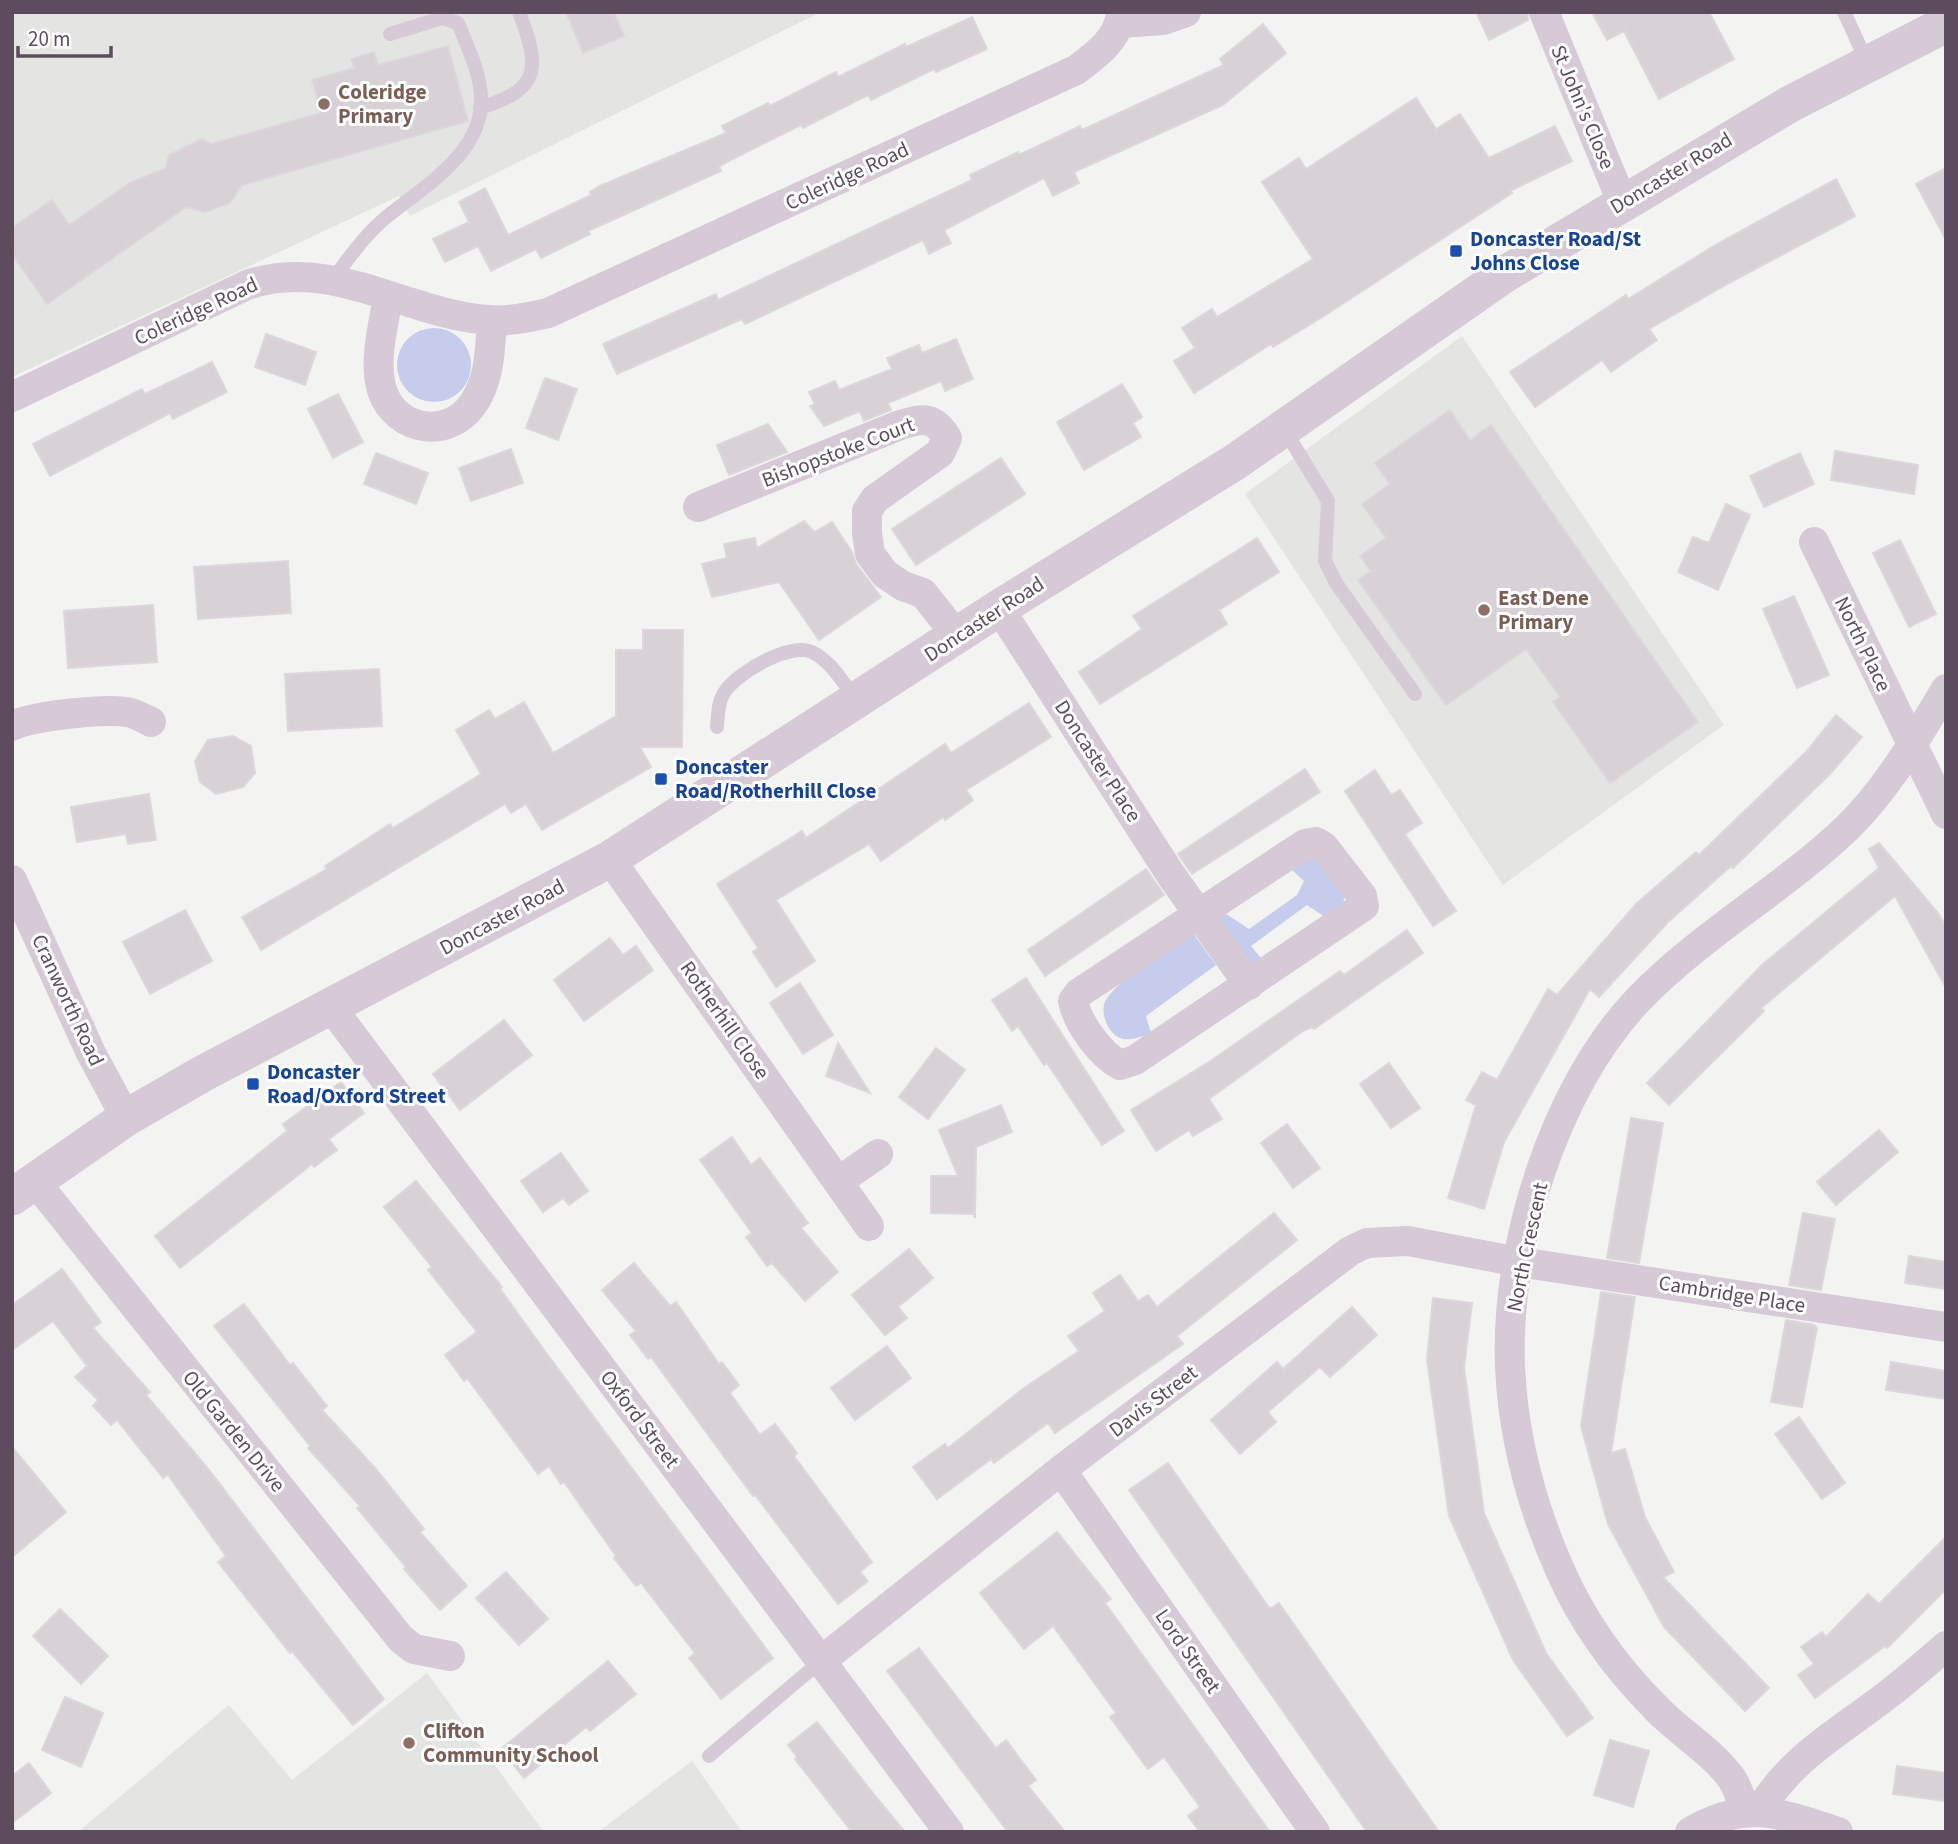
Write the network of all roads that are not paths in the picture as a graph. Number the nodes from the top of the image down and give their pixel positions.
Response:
1 (519, 12) edge
2 (1186, 12) edge
3 (1544, 12) edge
4 (1844, 12) edge
5 (1121, 18) edge
6 (1943, 32) edge
7 (390, 34) dead end
8 (1867, 62) junction
9 (480, 108) junction
10 (1622, 202) junction
11 (333, 280) junction
12 (388, 296) junction
13 (492, 321) junction
14 (12, 397) edge
15 (1283, 427) junction
16 (698, 508) dead end
17 (1814, 542) dead end
18 (999, 608) junction
19 (958, 637) junction
20 (1946, 689) edge
21 (1415, 694) dead end
22 (857, 701) junction
23 (151, 722) dead end
24 (12, 726) edge
25 (717, 727) dead end
26 (1912, 746) junction
27 (1946, 814) edge
28 (610, 859) junction
29 (12, 880) edge
30 (1197, 914) junction
31 (1249, 985) junction
32 (331, 1007) junction
33 (126, 1118) junction
34 (878, 1154) dead end
35 (839, 1181) junction
36 (23, 1189) edge
37 (869, 1226) dead end
38 (1519, 1262) junction
39 (1946, 1327) edge
40 (1061, 1471) junction
41 (1946, 1646) edge
42 (450, 1656) dead end
43 (821, 1661) junction
44 (709, 1756) dead end
45 (1752, 1811) junction
46 (949, 1832) edge
47 (1315, 1832) edge
48 (1690, 1832) edge
49 (1838, 1832) edge

1 - 9 lane
2 - 5 street, Coleridge Road
3 - 10 street, St John's Close
4 - 8 lane
5 - 13 street, Coleridge Road
6 - 8 street, Doncaster Road
7 - 9 lane
8 - 10 street, Doncaster Road
9 - 11 lane
10 - 15 street, Doncaster Road
11 - 12 street, Coleridge Road
11 - 14 street, Coleridge Road
12 - 13 street, Coleridge Road
12 - 13 street
15 - 18 street, Doncaster Road
15 - 21 lane
16 - 19 street, Bishopstoke Court
17 - 26 street, North Place
18 - 19 street, Doncaster Road
18 - 30 street, Doncaster Place
19 - 22 street, Doncaster Road
20 - 26 street, North Crescent
22 - 25 lane
22 - 28 street, Doncaster Road
23 - 24 street
26 - 27 street, North Place
26 - 38 street, North Crescent
28 - 32 street, Doncaster Road
28 - 35 street, Rotherhill Close
29 - 33 street, Cranworth Road
30 - 31 street, Doncaster Place
30 - 31 street
30 - 31 street
32 - 33 street, Doncaster Road
32 - 43 street, Oxford Street
33 - 36 street, Doncaster Road
34 - 35 street
35 - 37 street, Rotherhill Close
36 - 42 street, Old Garden Drive
38 - 39 street, Cambridge Place
38 - 40 street, Davis Street
38 - 45 street, North Crescent
40 - 43 street, Davis Street
40 - 47 street, Lord Street
41 - 45 street
43 - 44 lane
43 - 46 street, Oxford Street
45 - 48 street
45 - 49 street

